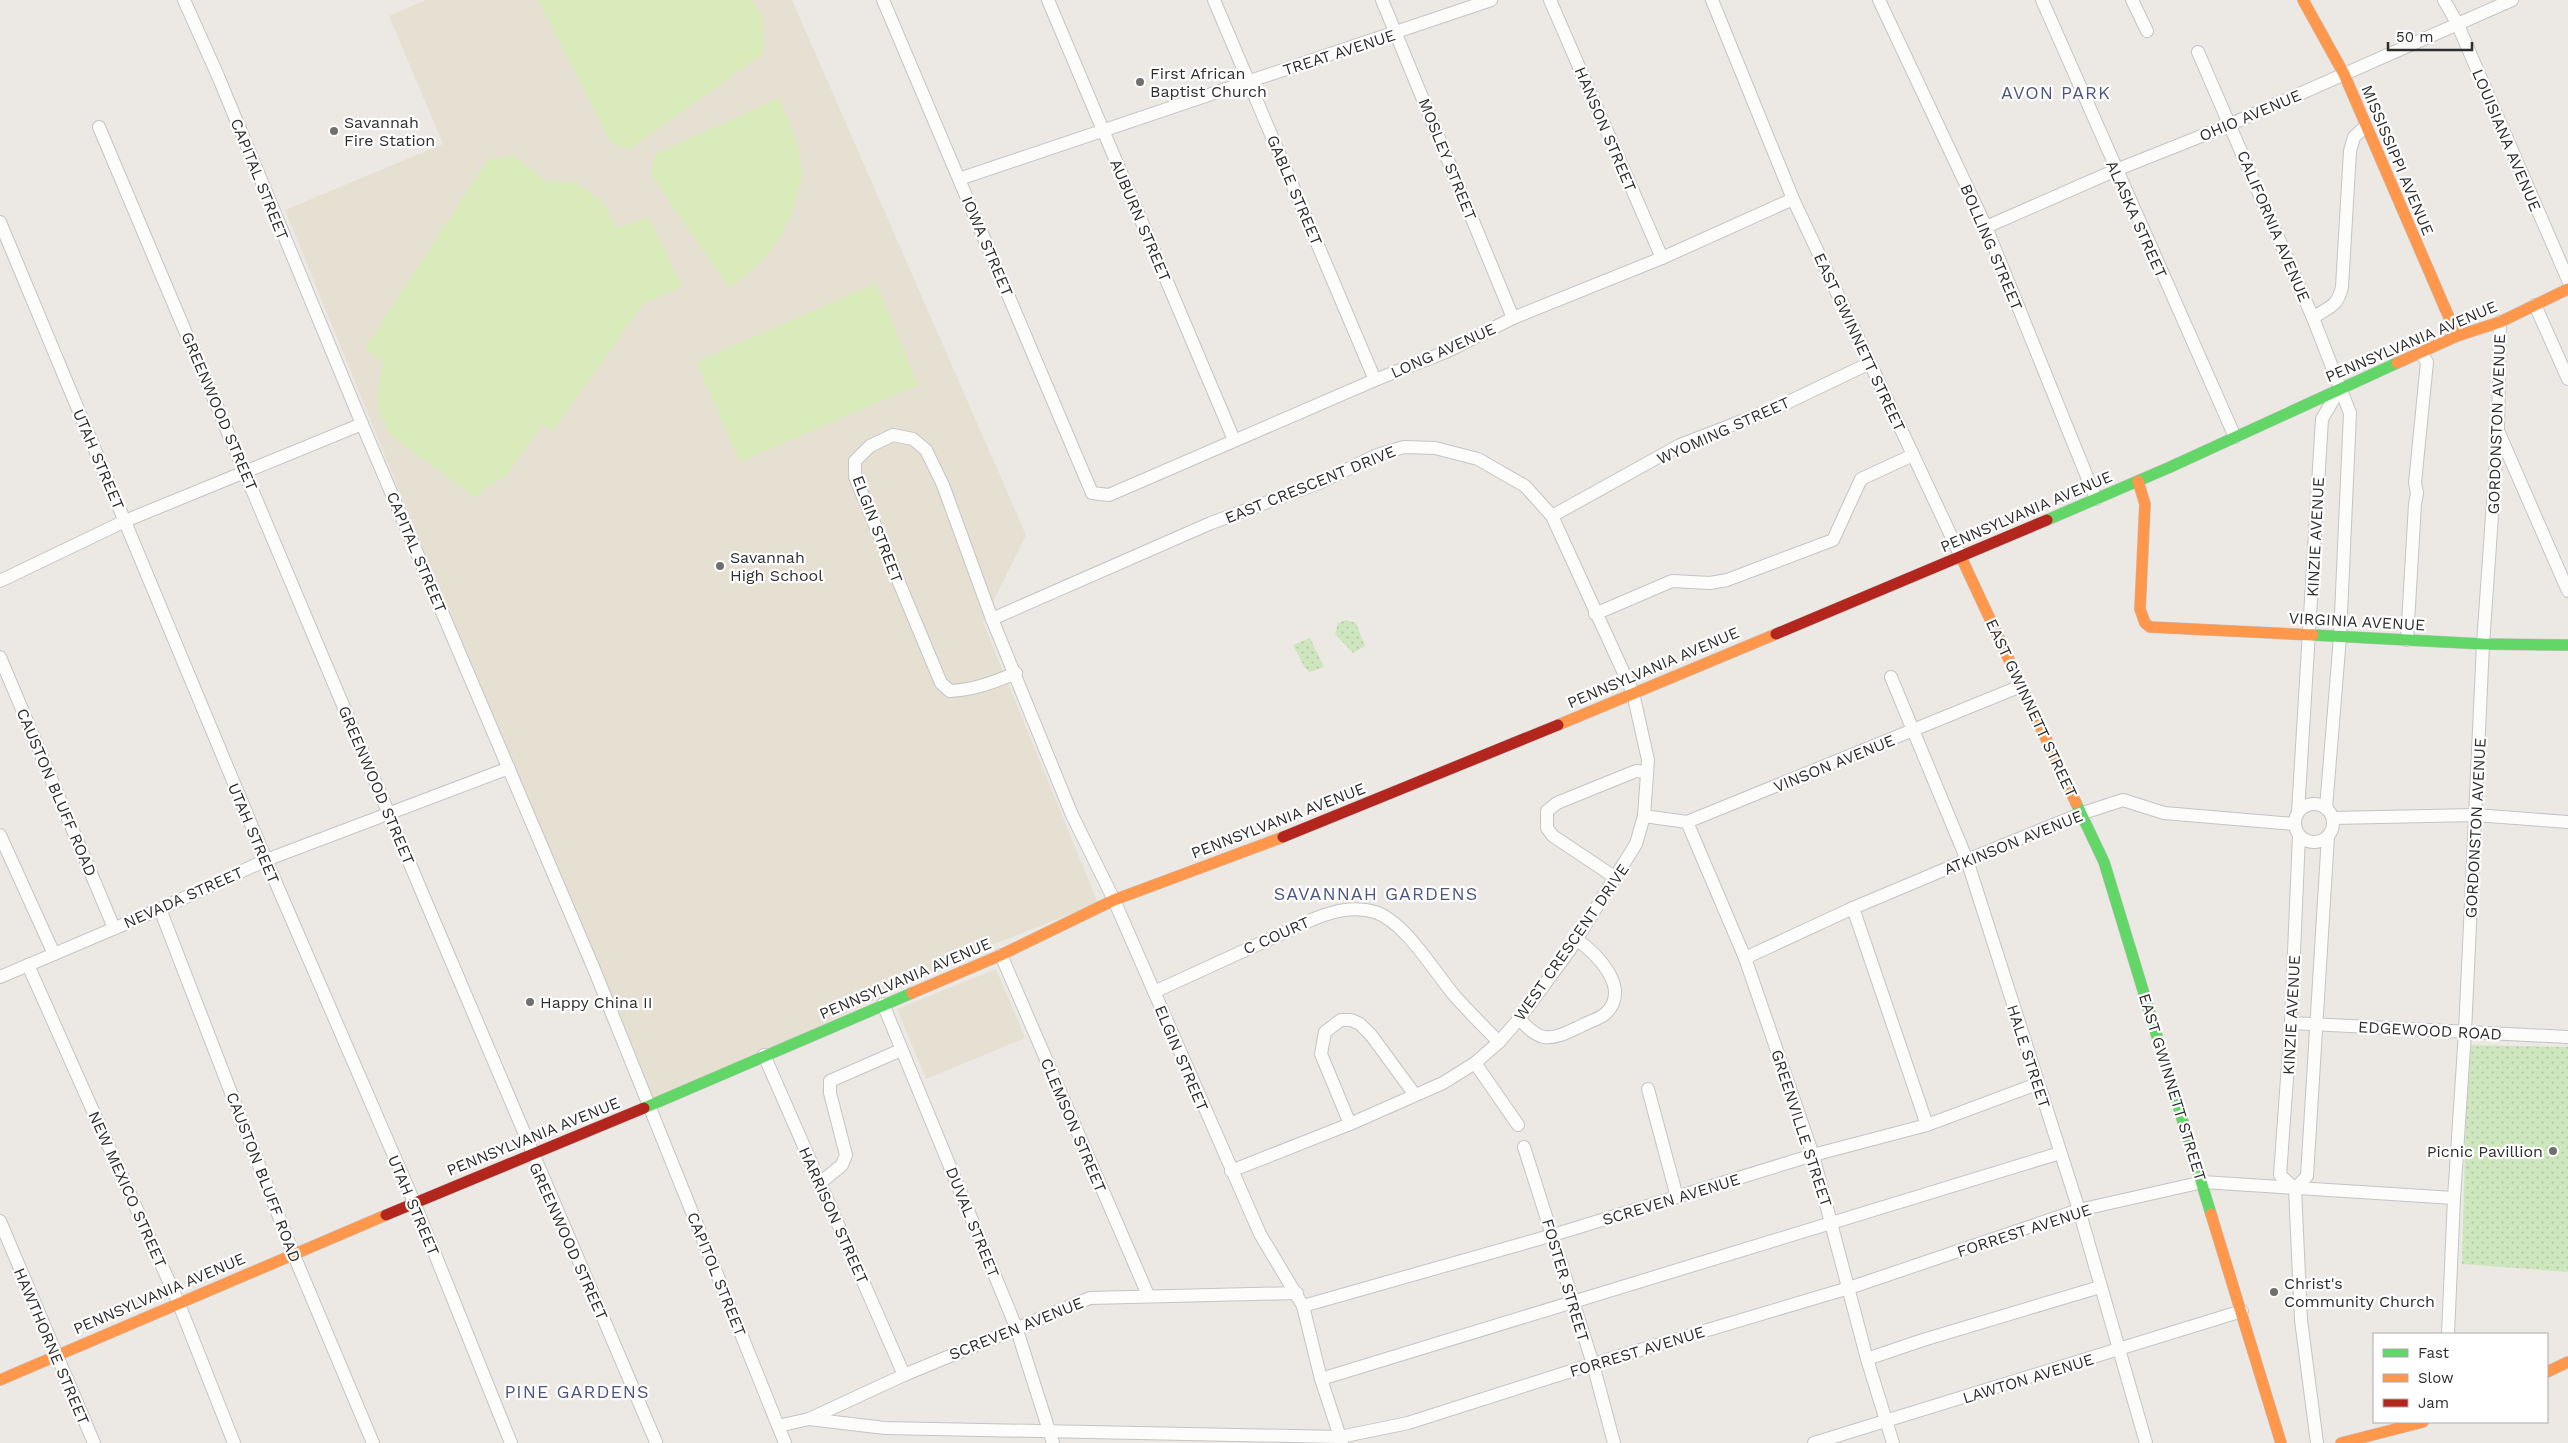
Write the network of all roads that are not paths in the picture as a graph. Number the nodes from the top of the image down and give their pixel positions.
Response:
1 (184, 0) edge
2 (883, 0) edge
3 (1048, 0) edge
4 (1214, 0) edge
5 (1382, 0) edge
6 (1491, 0) edge
7 (1550, 0) edge
8 (1712, 0) edge
9 (1879, 0) edge
10 (2042, 0) edge
11 (2132, 0) edge
12 (2303, 0) edge
13 (2444, 0) edge
14 (2512, 0) edge
15 (1465, 4) edge
16 (2457, 23) junction
17 (2147, 31) dead end
18 (1396, 33) junction
19 (2198, 52) dead end
20 (2344, 74) junction
21 (1250, 81) junction
22 (2230, 125) junction
23 (2364, 125) junction
24 (99, 127) dead end
25 (1103, 130) junction
26 (2116, 170) junction
27 (960, 179) junction
28 (1793, 199) junction
29 (0, 222) edge
30 (1986, 227) junction
31 (1662, 258) junction
32 (2568, 280) edge
33 (2568, 289) edge
34 (2535, 305) junction
35 (1513, 318) junction
36 (2314, 318) junction
37 (2500, 322) junction
38 (2457, 336) junction
39 (2420, 352) junction
40 (1870, 363) junction
41 (2568, 379) edge
42 (1376, 380) junction
43 (2341, 388) junction
44 (362, 424) junction
45 (2498, 431) junction
46 (2234, 437) junction
47 (1234, 440) junction
48 (1913, 455) junction
49 (245, 470) junction
50 (2138, 481) junction
51 (1092, 493) joint
52 (2096, 499) junction
53 (1552, 516) junction
54 (125, 521) junction
55 (1961, 557) junction
56 (0, 581) edge
57 (2568, 591) edge
58 (1595, 614) junction
59 (992, 619) junction
60 (2310, 635) junction
61 (2340, 637) junction
62 (2407, 640) junction
63 (2483, 644) junction
64 (2568, 645) edge
65 (0, 657) edge
66 (1016, 673) junction
67 (1891, 677) dead end
68 (2021, 686) junction
69 (1632, 693) junction
70 (1914, 731) junction
71 (508, 768) junction
72 (1646, 772) junction
73 (388, 812) junction
74 (2083, 813) junction
75 (2330, 813) junction
76 (1644, 816) junction
77 (2475, 816) junction
78 (1686, 822) junction
79 (2568, 822) edge
80 (2297, 823) junction
81 (0, 835) edge
82 (2328, 836) junction
83 (266, 860) junction
84 (1967, 860) junction
85 (1616, 878) junction
86 (1114, 900) junction
87 (1853, 908) junction
88 (160, 909) junction
89 (114, 928) junction
90 (1576, 939) junction
91 (54, 954) junction
92 (1001, 956) junction
93 (1745, 958) junction
94 (28, 965) junction
95 (0, 977) edge
96 (1154, 992) junction
97 (883, 1004) junction
98 (1519, 1019) junction
99 (2291, 1023) junction
100 (2316, 1025) junction
101 (2466, 1032) junction
102 (2568, 1037) edge
103 (1499, 1042) junction
104 (901, 1050) junction
105 (764, 1055) junction
106 (1475, 1063) junction
107 (2037, 1084) junction
108 (1648, 1089) dead end
109 (1415, 1095) junction
110 (650, 1105) junction
111 (1350, 1124) junction
112 (1518, 1125) dead end
113 (1926, 1125) junction
114 (1524, 1147) dead end
115 (2060, 1153) junction
116 (1814, 1155) junction
117 (532, 1156) junction
118 (1231, 1171) junction
119 (2203, 1182) junction
120 (820, 1183) junction
121 (2295, 1189) junction
122 (1677, 1197) junction
123 (2454, 1198) junction
124 (414, 1202) junction
125 (2078, 1210) junction
126 (0, 1221) edge
127 (1832, 1223) junction
128 (1553, 1235) junction
129 (292, 1253) junction
130 (2100, 1287) junction
131 (1848, 1288) junction
132 (1298, 1293) junction
133 (1148, 1295) junction
134 (1574, 1302) junction
135 (179, 1304) junction
136 (1303, 1306) junction
137 (2242, 1311) junction
138 (1016, 1327) junction
139 (2448, 1333) edge
140 (2118, 1351) junction
141 (56, 1354) junction
142 (1868, 1359) junction
143 (2568, 1362) edge
144 (1592, 1364) junction
145 (2548, 1372) edge
146 (904, 1375) junction
147 (1321, 1379) junction
148 (0, 1380) edge
149 (808, 1419) junction
150 (1887, 1422) junction
151 (2419, 1423) edge
152 (778, 1426) junction
153 (1051, 1437) edge
154 (1341, 1440) edge
155 (656, 1442) edge
156 (94, 1443) edge
157 (234, 1443) edge
158 (373, 1443) edge
159 (511, 1443) edge
160 (785, 1443) edge
161 (1614, 1443) edge
162 (1814, 1443) edge
163 (1893, 1443) edge
164 (2146, 1443) edge
165 (2281, 1443) edge
166 (2317, 1443) edge
167 (2341, 1443) edge

1 - 44 street, CAPITAL STREET
2 - 27 street, IOWA STREET
3 - 25 street, AUBURN STREET
4 - 21 street, GABLE STREET
5 - 18 street, MOSLEY STREET
6 - 15 street, TREAT AVENUE
7 - 31 street, HANSON STREET
8 - 28 street, EAST GWINNETT STREET
9 - 30 street, BOLLING STREET
10 - 26 street, ALASKA STREET
11 - 17 street
12 - 20 main road, MISSISSIPPI AVENUE
13 - 16 street, LOUISIANA AVENUE
14 - 16 street, OHIO AVENUE
15 - 18 street, TREAT AVENUE
16 - 20 street, OHIO AVENUE
16 - 32 street, LOUISIANA AVENUE
18 - 21 street, TREAT AVENUE
18 - 35 street, MOSLEY STREET
19 - 22 street, CALIFORNIA AVENUE
20 - 22 street, OHIO AVENUE
20 - 23 main road, MISSISSIPPI AVENUE
21 - 25 street, TREAT AVENUE
21 - 42 street, GABLE STREET
22 - 26 street, OHIO AVENUE
22 - 36 street, CALIFORNIA AVENUE
23 - 36 street
23 - 38 main road, MISSISSIPPI AVENUE
24 - 49 street, GREENWOOD STREET
25 - 27 street, TREAT AVENUE
25 - 47 street, AUBURN STREET
26 - 30 street, OHIO AVENUE
26 - 46 street, ALASKA STREET
27 - 51 street, IOWA STREET
28 - 31 street, LONG AVENUE
28 - 40 street, EAST GWINNETT STREET
29 - 54 street, UTAH STREET
30 - 52 street, BOLLING STREET
31 - 35 street, LONG AVENUE
33 - 34 main road, PENNSYLVANIA AVENUE
34 - 37 main road, PENNSYLVANIA AVENUE
34 - 41 street
35 - 42 street, LONG AVENUE
36 - 43 street, KINZIE AVENUE
37 - 38 main road, PENNSYLVANIA AVENUE
37 - 45 street, GORDONSTON AVENUE
38 - 39 main road, PENNSYLVANIA AVENUE
39 - 43 main road, PENNSYLVANIA AVENUE
39 - 62 street
40 - 48 street, EAST GWINNETT STREET
40 - 53 street, WYOMING STREET
42 - 47 street, LONG AVENUE
43 - 46 main road, PENNSYLVANIA AVENUE
43 - 60 street, KINZIE AVENUE
43 - 61 street, KINZIE AVENUE
44 - 49 street
44 - 71 street, CAPITAL STREET
45 - 57 street
45 - 63 street, GORDONSTON AVENUE
46 - 50 main road, PENNSYLVANIA AVENUE
47 - 51 street, LONG AVENUE
48 - 55 street, EAST GWINNETT STREET
48 - 58 street
49 - 54 street
49 - 73 street, GREENWOOD STREET
50 - 52 main road, PENNSYLVANIA AVENUE
50 - 60 main road, VIRGINIA AVENUE
52 - 55 main road, PENNSYLVANIA AVENUE
53 - 58 street, EAST CRESCENT DRIVE
53 - 59 street, EAST CRESCENT DRIVE
54 - 56 street
54 - 83 street, UTAH STREET
55 - 68 main road, EAST GWINNETT STREET
55 - 69 main road, PENNSYLVANIA AVENUE
58 - 69 street, EAST CRESCENT DRIVE
59 - 66 street, ELGIN STREET
59 - 66 street, ELGIN STREET
60 - 61 main road, VIRGINIA AVENUE
60 - 80 street, KINZIE AVENUE
61 - 62 main road, VIRGINIA AVENUE
61 - 75 street, KINZIE AVENUE
62 - 63 main road, VIRGINIA AVENUE
63 - 64 main road, VIRGINIA AVENUE
63 - 77 street, GORDONSTON AVENUE
65 - 89 street, CAUSTON BLUFF ROAD
66 - 86 street, ELGIN STREET
67 - 70 street, HALE STREET
68 - 70 street, VINSON AVENUE
68 - 74 main road, EAST GWINNETT STREET
69 - 72 street, WEST CRESCENT DRIVE
69 - 86 main road, PENNSYLVANIA AVENUE
70 - 78 street, VINSON AVENUE
70 - 84 street, HALE STREET
71 - 73 street, NEVADA STREET
71 - 110 street, CAPITAL STREET
72 - 76 street, WEST CRESCENT DRIVE
72 - 85 street
73 - 83 street, NEVADA STREET
73 - 117 street, GREENWOOD STREET
74 - 80 street, ATKINSON AVENUE
74 - 84 street, ATKINSON AVENUE
74 - 119 main road, EAST GWINNETT STREET
75 - 77 street, ATKINSON AVENUE
75 - 80 street, ATKINSON AVENUE
75 - 82 street
76 - 78 street, VINSON AVENUE
76 - 85 street, WEST CRESCENT DRIVE
77 - 79 street, ATKINSON AVENUE
77 - 101 street, GORDONSTON AVENUE
78 - 93 street, GREENVILLE STREET
80 - 82 street, ATKINSON AVENUE
80 - 99 street, KINZIE AVENUE
81 - 91 street
82 - 100 street, KINZIE AVENUE
83 - 88 street, NEVADA STREET
83 - 124 street, UTAH STREET
84 - 87 street, ATKINSON AVENUE
84 - 107 street, HALE STREET
85 - 90 street, WEST CRESCENT DRIVE
86 - 92 main road, PENNSYLVANIA AVENUE
86 - 96 street, ELGIN STREET
87 - 93 street, ATKINSON AVENUE
87 - 113 street
88 - 89 street, NEVADA STREET
88 - 129 street, CAUSTON BLUFF ROAD
89 - 91 street, NEVADA STREET
90 - 98 street, WEST CRESCENT DRIVE
90 - 98 street
91 - 94 street, NEVADA STREET
92 - 97 main road, PENNSYLVANIA AVENUE
92 - 133 street, CLEMSON STREET
93 - 116 street, GREENVILLE STREET
94 - 95 street, NEVADA STREET
94 - 135 street, NEW MEXICO STREET
96 - 103 street, C COURT
96 - 118 street, ELGIN STREET
97 - 104 street, DUVAL STREET
97 - 105 main road, PENNSYLVANIA AVENUE
98 - 103 street, WEST CRESCENT DRIVE
99 - 100 street, EDGEWOOD ROAD
99 - 121 street, KINZIE AVENUE
100 - 101 street, EDGEWOOD ROAD
100 - 121 street, KINZIE AVENUE
101 - 102 street, EDGEWOOD ROAD
101 - 123 street, GORDONSTON AVENUE
103 - 106 street, WEST CRESCENT DRIVE
104 - 120 street
104 - 138 street, DUVAL STREET
105 - 110 main road, PENNSYLVANIA AVENUE
105 - 120 street, HARRISON STREET
106 - 109 street, WEST CRESCENT DRIVE
106 - 112 street
107 - 113 street, SCREVEN AVENUE
107 - 115 street, HALE STREET
108 - 122 street
109 - 111 street, WEST CRESCENT DRIVE
109 - 111 street
110 - 117 main road, PENNSYLVANIA AVENUE
110 - 152 street, CAPITOL STREET
111 - 118 street, WEST CRESCENT DRIVE
113 - 116 street, SCREVEN AVENUE
114 - 128 street, FOSTER STREET
115 - 125 street, HALE STREET
115 - 127 street
116 - 122 street, SCREVEN AVENUE
116 - 127 street, GREENVILLE STREET
117 - 124 main road, PENNSYLVANIA AVENUE
117 - 155 street, GREENWOOD STREET
118 - 132 street, ELGIN STREET
119 - 121 street, FORREST AVENUE
119 - 125 street, FORREST AVENUE
119 - 137 main road, EAST GWINNETT STREET
120 - 146 street, HARRISON STREET
121 - 123 street, FORREST AVENUE
121 - 166 street
122 - 128 street, SCREVEN AVENUE
123 - 139 street, GORDONSTON AVENUE
124 - 129 main road, PENNSYLVANIA AVENUE
124 - 159 street, UTAH STREET
125 - 130 street, HALE STREET
125 - 131 street, FORREST AVENUE
126 - 141 street, HAWTHORNE STREET
127 - 131 street, GREENVILLE STREET
127 - 134 street
128 - 134 street, FOSTER STREET
128 - 136 street, SCREVEN AVENUE
129 - 135 main road, PENNSYLVANIA AVENUE
129 - 158 street, CAUSTON BLUFF ROAD
130 - 140 street, HALE STREET
130 - 142 street
131 - 142 street, GREENVILLE STREET
131 - 144 street, FORREST AVENUE
132 - 133 street, SCREVEN AVENUE
132 - 136 street, ELGIN STREET
133 - 138 street, SCREVEN AVENUE
134 - 144 street, FOSTER STREET
134 - 147 street
135 - 141 main road, PENNSYLVANIA AVENUE
135 - 157 street, NEW MEXICO STREET
136 - 147 street, ELGIN STREET
137 - 140 street, LAWTON AVENUE
137 - 165 main road, EAST GWINNETT STREET
138 - 146 street, SCREVEN AVENUE
138 - 153 street, DUVAL STREET
140 - 150 street, LAWTON AVENUE
140 - 164 street, HALE STREET
141 - 148 main road, PENNSYLVANIA AVENUE
141 - 156 street, HAWTHORNE STREET
142 - 150 street, GREENVILLE STREET
143 - 145 main road
144 - 154 street, FORREST AVENUE
144 - 161 street, FOSTER STREET
146 - 149 street, SCREVEN AVENUE
147 - 154 street, ELGIN STREET
149 - 152 street, SCREVEN AVENUE
149 - 153 street, FORREST AVENUE
150 - 162 street, LAWTON AVENUE
150 - 163 street, GREENVILLE STREET
151 - 167 main road
152 - 160 street, CAPITOL STREET
153 - 154 street, FORREST AVENUE

